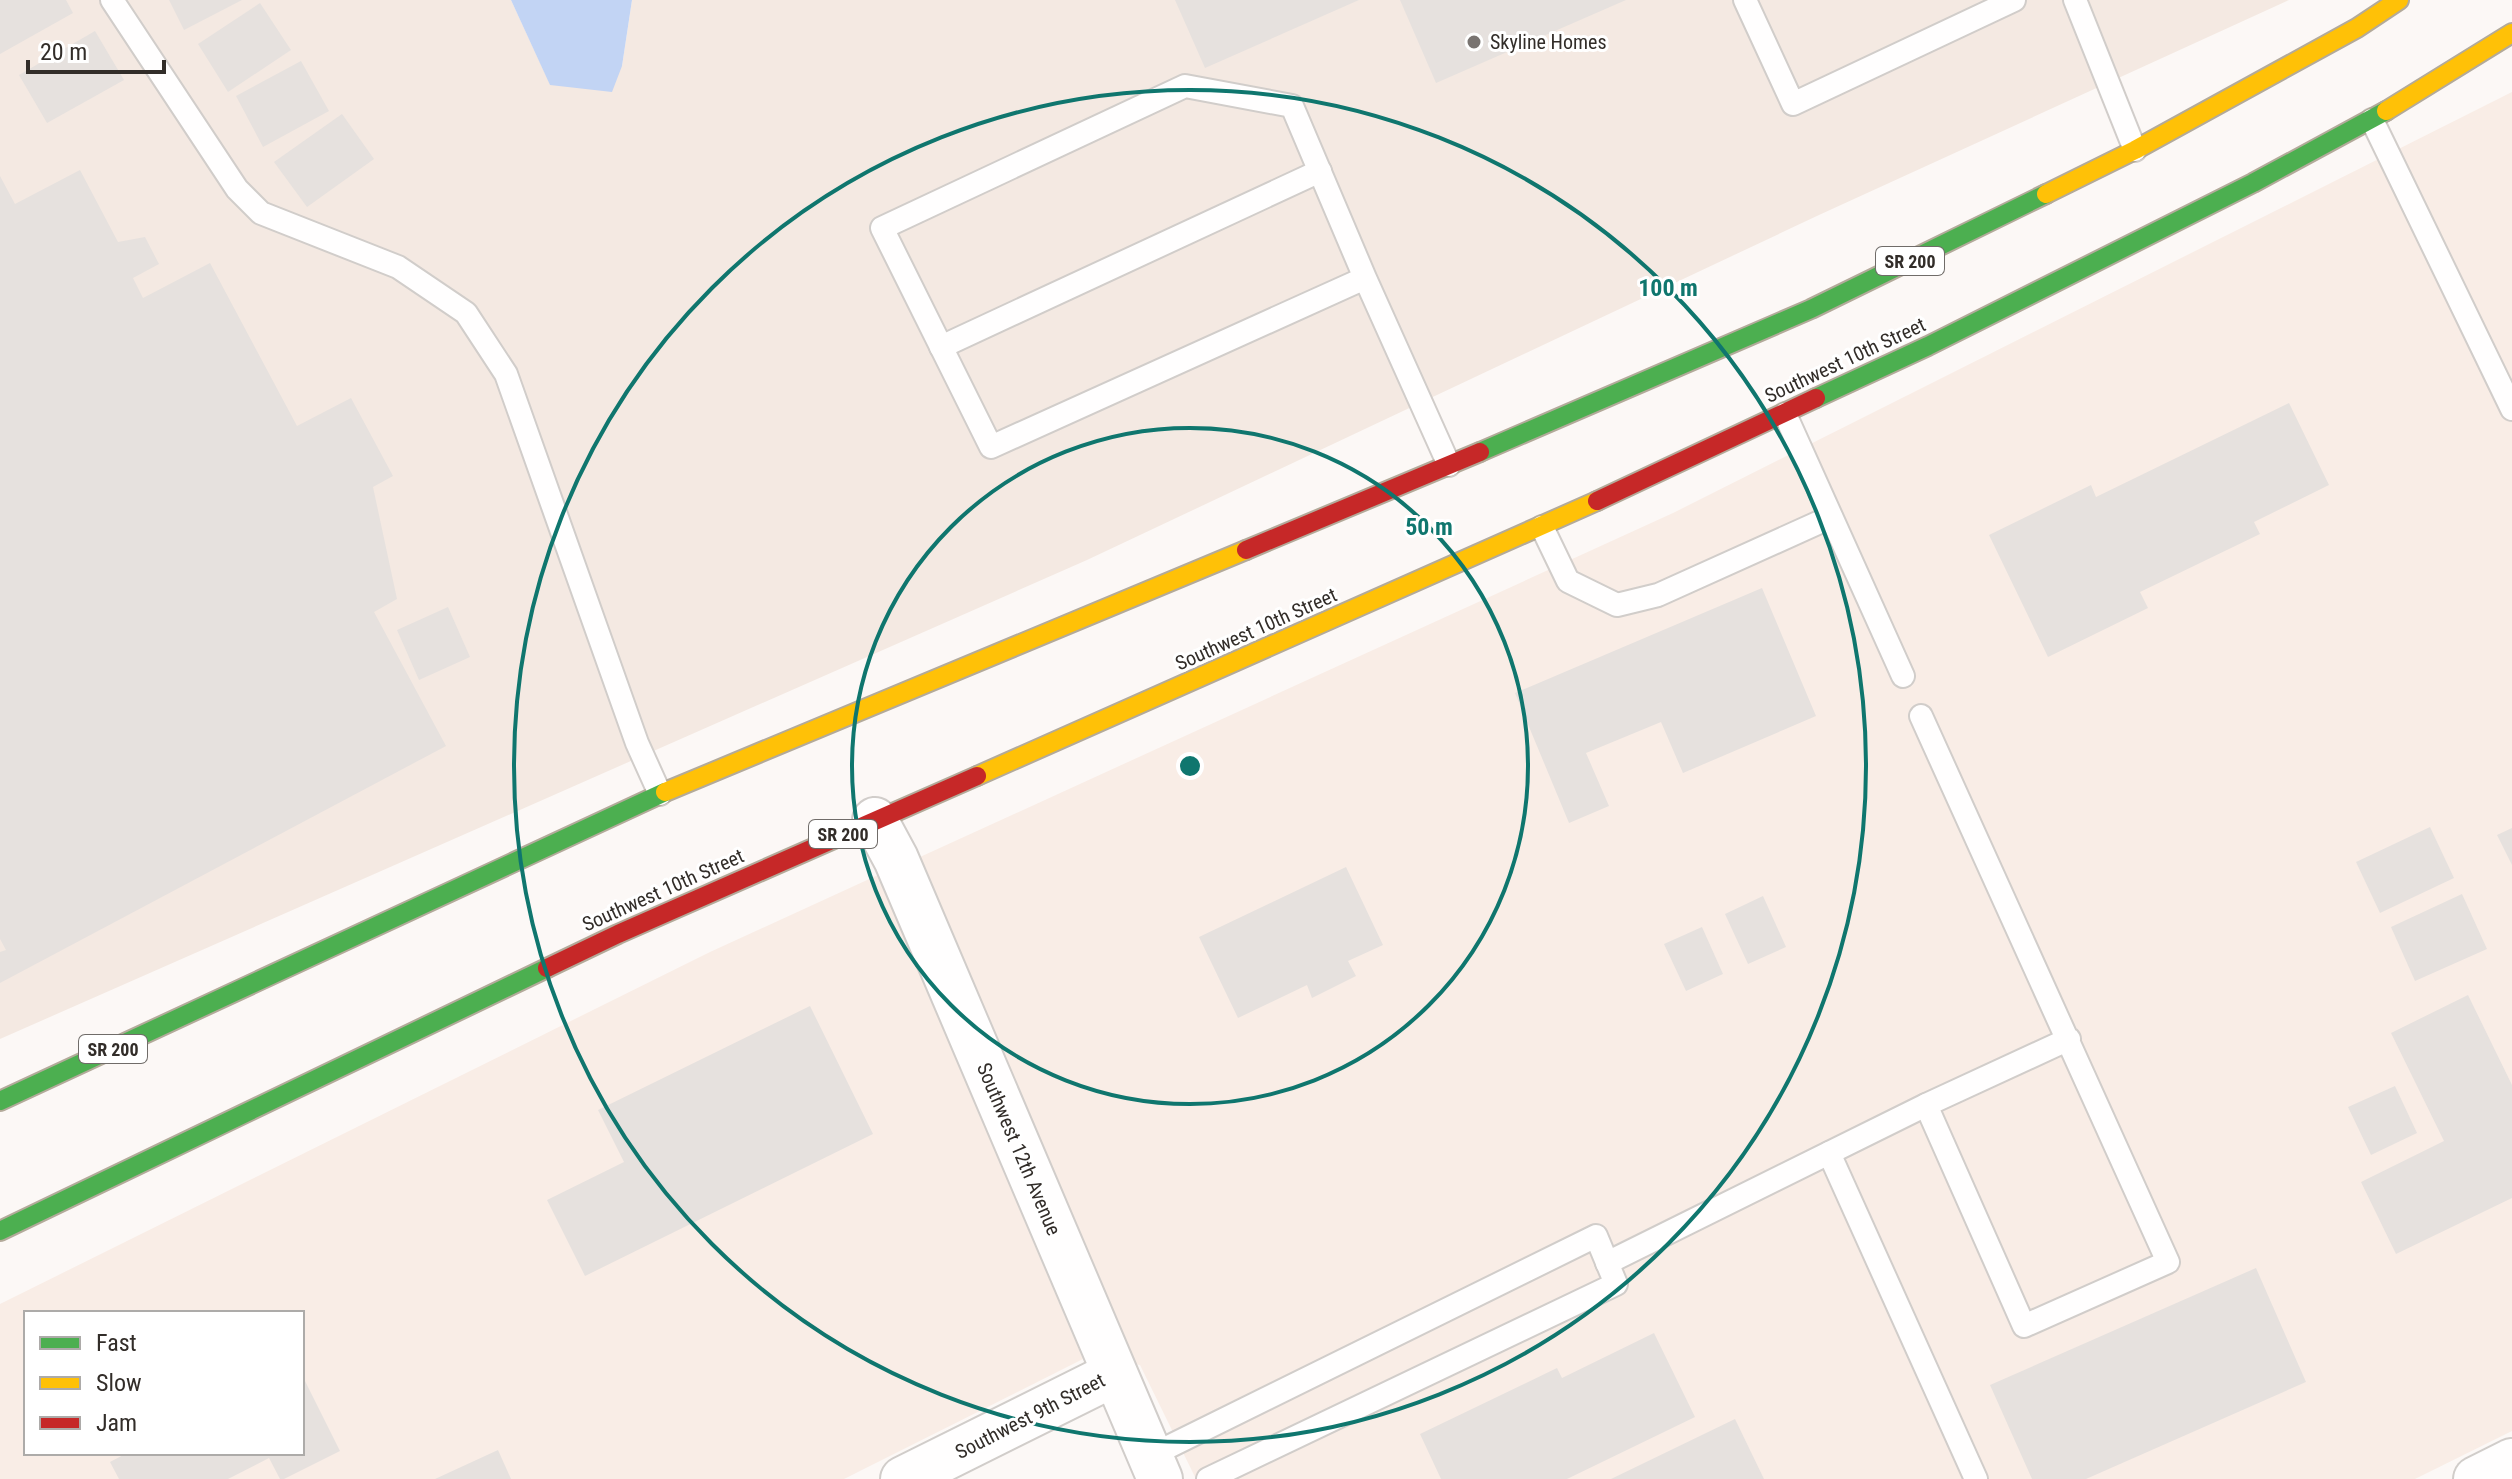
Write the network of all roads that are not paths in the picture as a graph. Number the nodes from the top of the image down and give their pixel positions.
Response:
1 (112, 0) edge
2 (1745, 0) edge
3 (2014, 0) edge
4 (2075, 0) edge
5 (2399, 0) edge
6 (2512, 33) edge
7 (2372, 120) junction
8 (2135, 150) junction
9 (1320, 171) junction
10 (1365, 278) junction
11 (941, 347) junction
12 (2512, 409) edge
13 (1785, 414) junction
14 (1449, 465) junction
15 (1831, 517) junction
16 (1542, 527) junction
17 (1903, 676) dead end
18 (1921, 716) dead end
19 (660, 794) junction
20 (875, 820) junction
21 (2069, 1039) junction
22 (0, 1101) edge
23 (1926, 1105) junction
24 (1829, 1153) junction
25 (0, 1231) edge
26 (1607, 1263) junction
27 (1114, 1374) junction
28 (2512, 1461) edge
29 (1155, 1468) edge
30 (903, 1479) edge
31 (1208, 1479) edge
32 (1976, 1479) edge
33 (2476, 1479) edge

1 - 19 lane
2 - 3 lane
4 - 8 lane
5 - 8 main road, SR 200
6 - 7 main road, Southwest 10th Street / SR 200
7 - 12 lane
7 - 13 main road, Southwest 10th Street / SR 200
8 - 14 main road, SR 200
9 - 10 lane
9 - 11 lane
9 - 11 lane
10 - 11 lane
10 - 14 lane
13 - 15 lane
13 - 16 main road, Southwest 10th Street / SR 200
14 - 19 main road, SR 200
15 - 16 lane
15 - 17 lane
16 - 20 main road, Southwest 10th Street / SR 200
18 - 21 lane
19 - 22 main road, SR 200
20 - 25 main road, Southwest 10th Street / SR 200
20 - 27 street, Southwest 12th Avenue
21 - 23 lane
21 - 23 lane
23 - 24 lane
24 - 26 lane
24 - 32 lane
26 - 29 lane
26 - 31 lane
27 - 29 street, Southwest 12th Avenue
27 - 30 street, Southwest 9th Street
28 - 33 street

